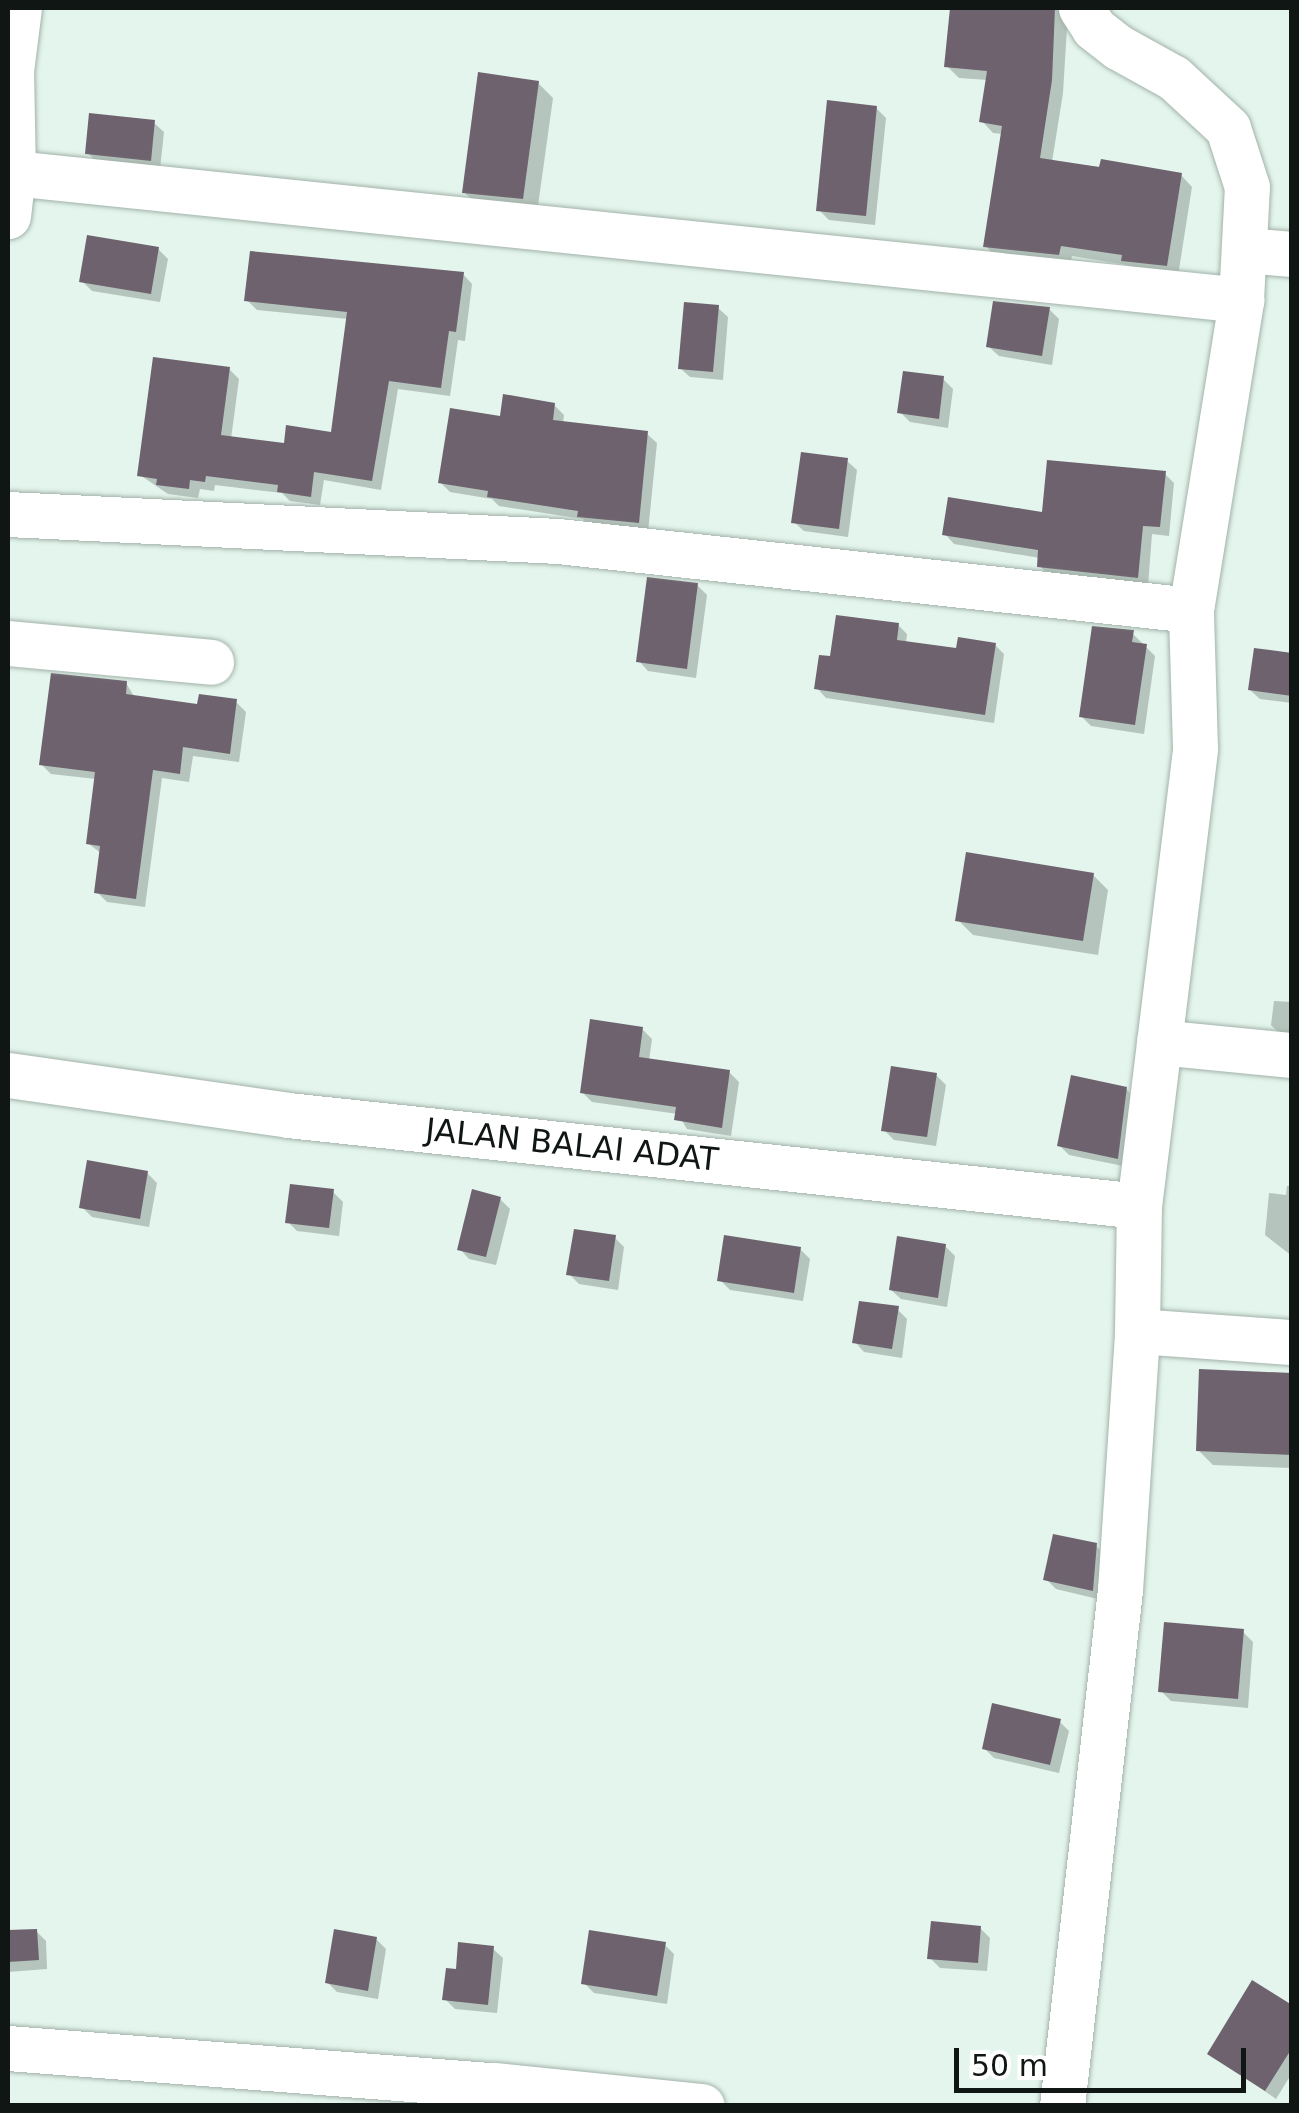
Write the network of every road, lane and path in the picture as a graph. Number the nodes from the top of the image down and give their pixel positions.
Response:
1 (19, 8) edge
2 (1081, 8) edge
3 (10, 71) edge
4 (10, 194) edge
5 (1244, 250) junction
6 (1292, 254) edge
7 (1241, 300) junction
8 (8, 514) edge
9 (1191, 610) junction
10 (8, 644) edge
11 (211, 662) dead end
12 (1159, 1042) junction
13 (1292, 1055) edge
14 (8, 1076) edge
15 (1138, 1206) junction
16 (1137, 1331) junction
17 (1292, 1342) edge
18 (8, 2048) edge
19 (493, 2095) edge
20 (702, 2106) edge
21 (1062, 2106) edge

1 - 3 street
2 - 5 street
3 - 4 street
4 - 7 street
5 - 6 street
5 - 7 street
7 - 9 street
8 - 9 street
9 - 12 street
10 - 11 street
12 - 13 street
12 - 15 street
14 - 15 street, JALAN BALAI ADAT
15 - 16 street
16 - 17 street
16 - 21 street
18 - 19 street
19 - 20 street

